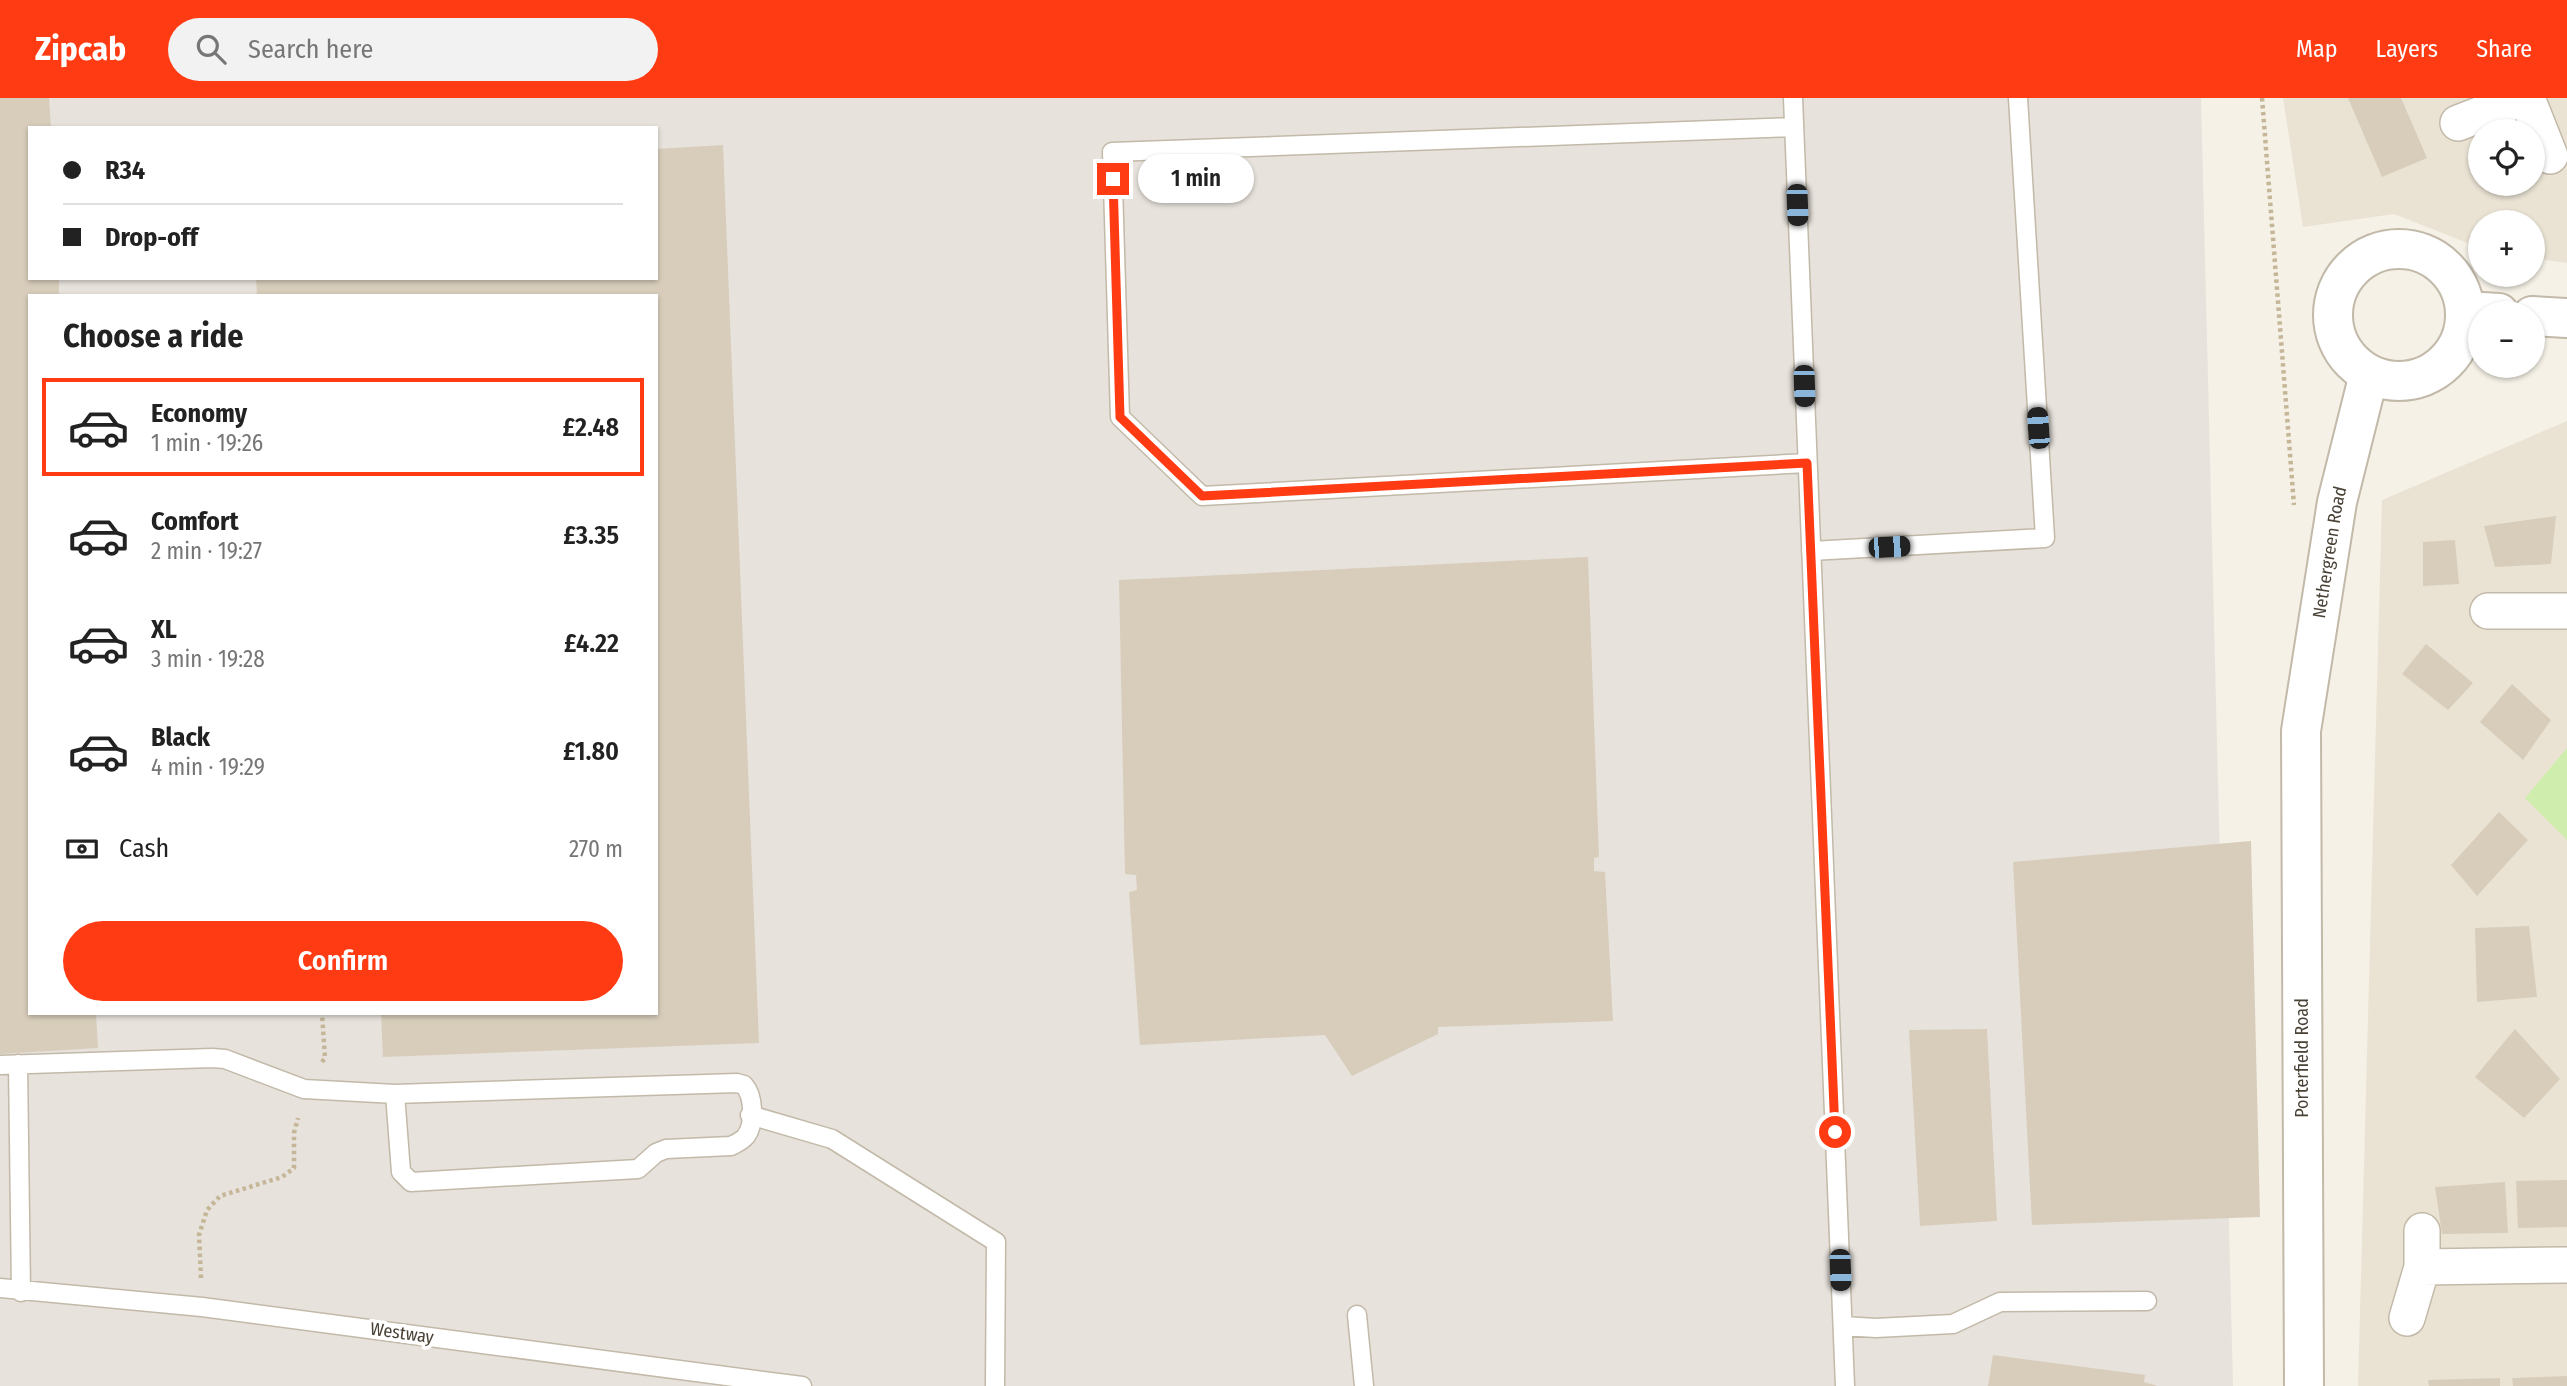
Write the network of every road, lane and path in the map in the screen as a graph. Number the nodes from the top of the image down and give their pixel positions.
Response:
1 (1793, 98) edge
2 (2018, 98) edge
3 (2262, 98) edge
4 (2525, 98) edge
5 (2468, 112) edge
6 (1794, 127) junction
7 (2550, 156) dead end
8 (2471, 301) edge
9 (2545, 317) edge
10 (2567, 318) edge
11 (2468, 326) edge
12 (2369, 374) junction
13 (1807, 463) junction
14 (2337, 502) junction
15 (1811, 551) junction
16 (2488, 611) dead end
17 (2567, 611) edge
18 (2301, 731) joint
19 (322, 1015) edge
20 (9, 1064) edge
21 (304, 1089) junction
22 (395, 1094) junction
23 (750, 1115) junction
24 (2422, 1231) dead end
25 (2567, 1265) edge
26 (2422, 1267) junction
27 (0, 1288) edge
28 (21, 1292) junction
29 (2147, 1301) dead end
30 (202, 1307) junction
31 (1356, 1315) dead end
32 (2407, 1318) dead end
33 (1843, 1326) junction
34 (802, 1386) edge
35 (995, 1386) edge
36 (1364, 1386) edge
37 (1845, 1386) edge
38 (2304, 1386) edge

1 - 6 lane
2 - 15 lane
3 - 14 path
4 - 5 street
4 - 7 street
6 - 13 lane
6 - 13 lane
8 - 12 street
9 - 10 street
11 - 12 street
12 - 14 street, Nethergreen Road
13 - 15 lane
14 - 18 street, Nethergreen Road
15 - 33 lane
16 - 17 street
18 - 38 street, Porterfield Road
19 - 21 path
20 - 21 lane
20 - 28 lane
21 - 22 lane
21 - 30 path
22 - 23 lane
22 - 23 lane
23 - 35 lane
24 - 26 street
25 - 26 street
26 - 32 street
27 - 28 lane, Westway
28 - 30 lane, Westway
29 - 33 lane
30 - 34 lane, Westway
31 - 36 lane
33 - 37 lane

